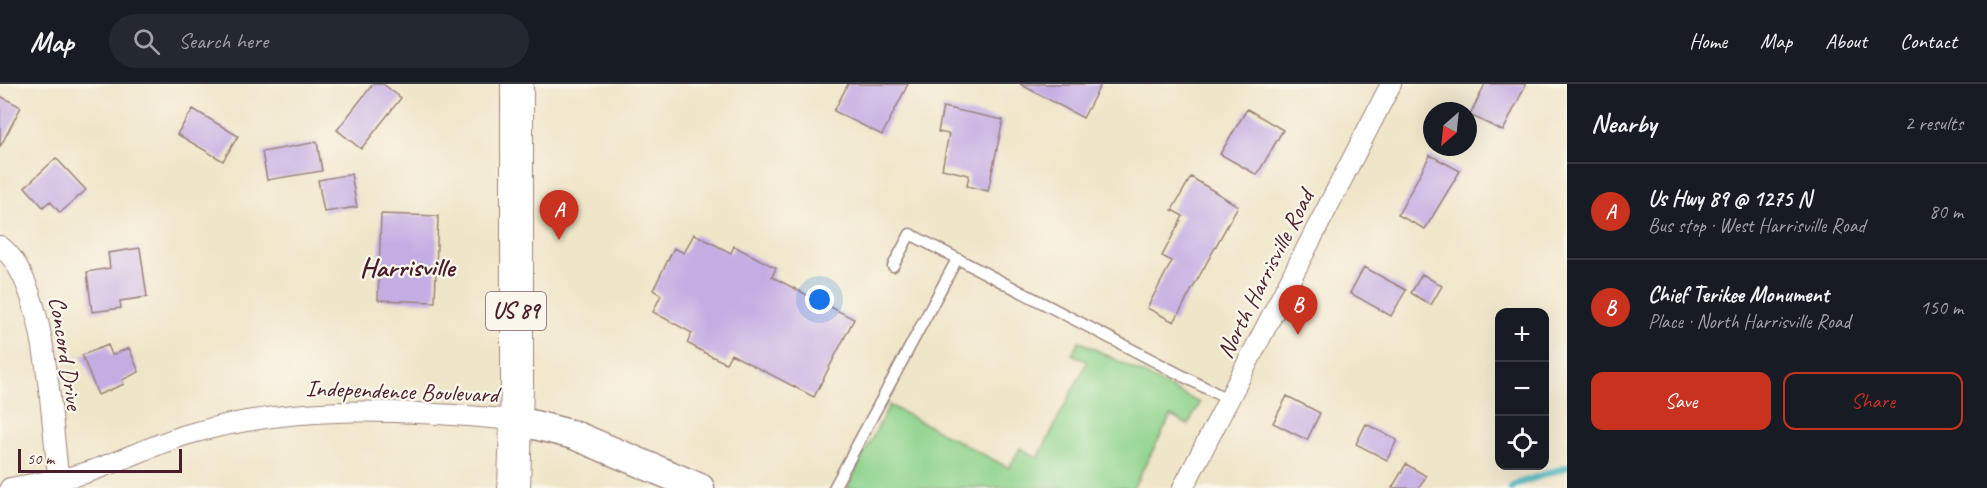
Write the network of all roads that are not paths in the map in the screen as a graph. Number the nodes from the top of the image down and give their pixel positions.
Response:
1 (517, 84) edge
2 (1391, 84) edge
3 (0, 246) edge
4 (957, 259) junction
5 (893, 266) dead end
6 (1229, 400) junction
7 (515, 420) junction
8 (59, 483) edge
9 (10, 488) edge
10 (514, 488) edge
11 (700, 488) edge
12 (834, 488) edge
13 (1183, 488) edge

1 - 7 main road, US 89
2 - 6 street, North Harrisville Road
3 - 8 street, Concord Drive
4 - 5 lane
4 - 6 lane
4 - 12 lane
6 - 13 street, North Harrisville Road
7 - 8 street, Independence Boulevard
7 - 10 main road, US 89
7 - 11 main road
8 - 9 street, Independence Boulevard

